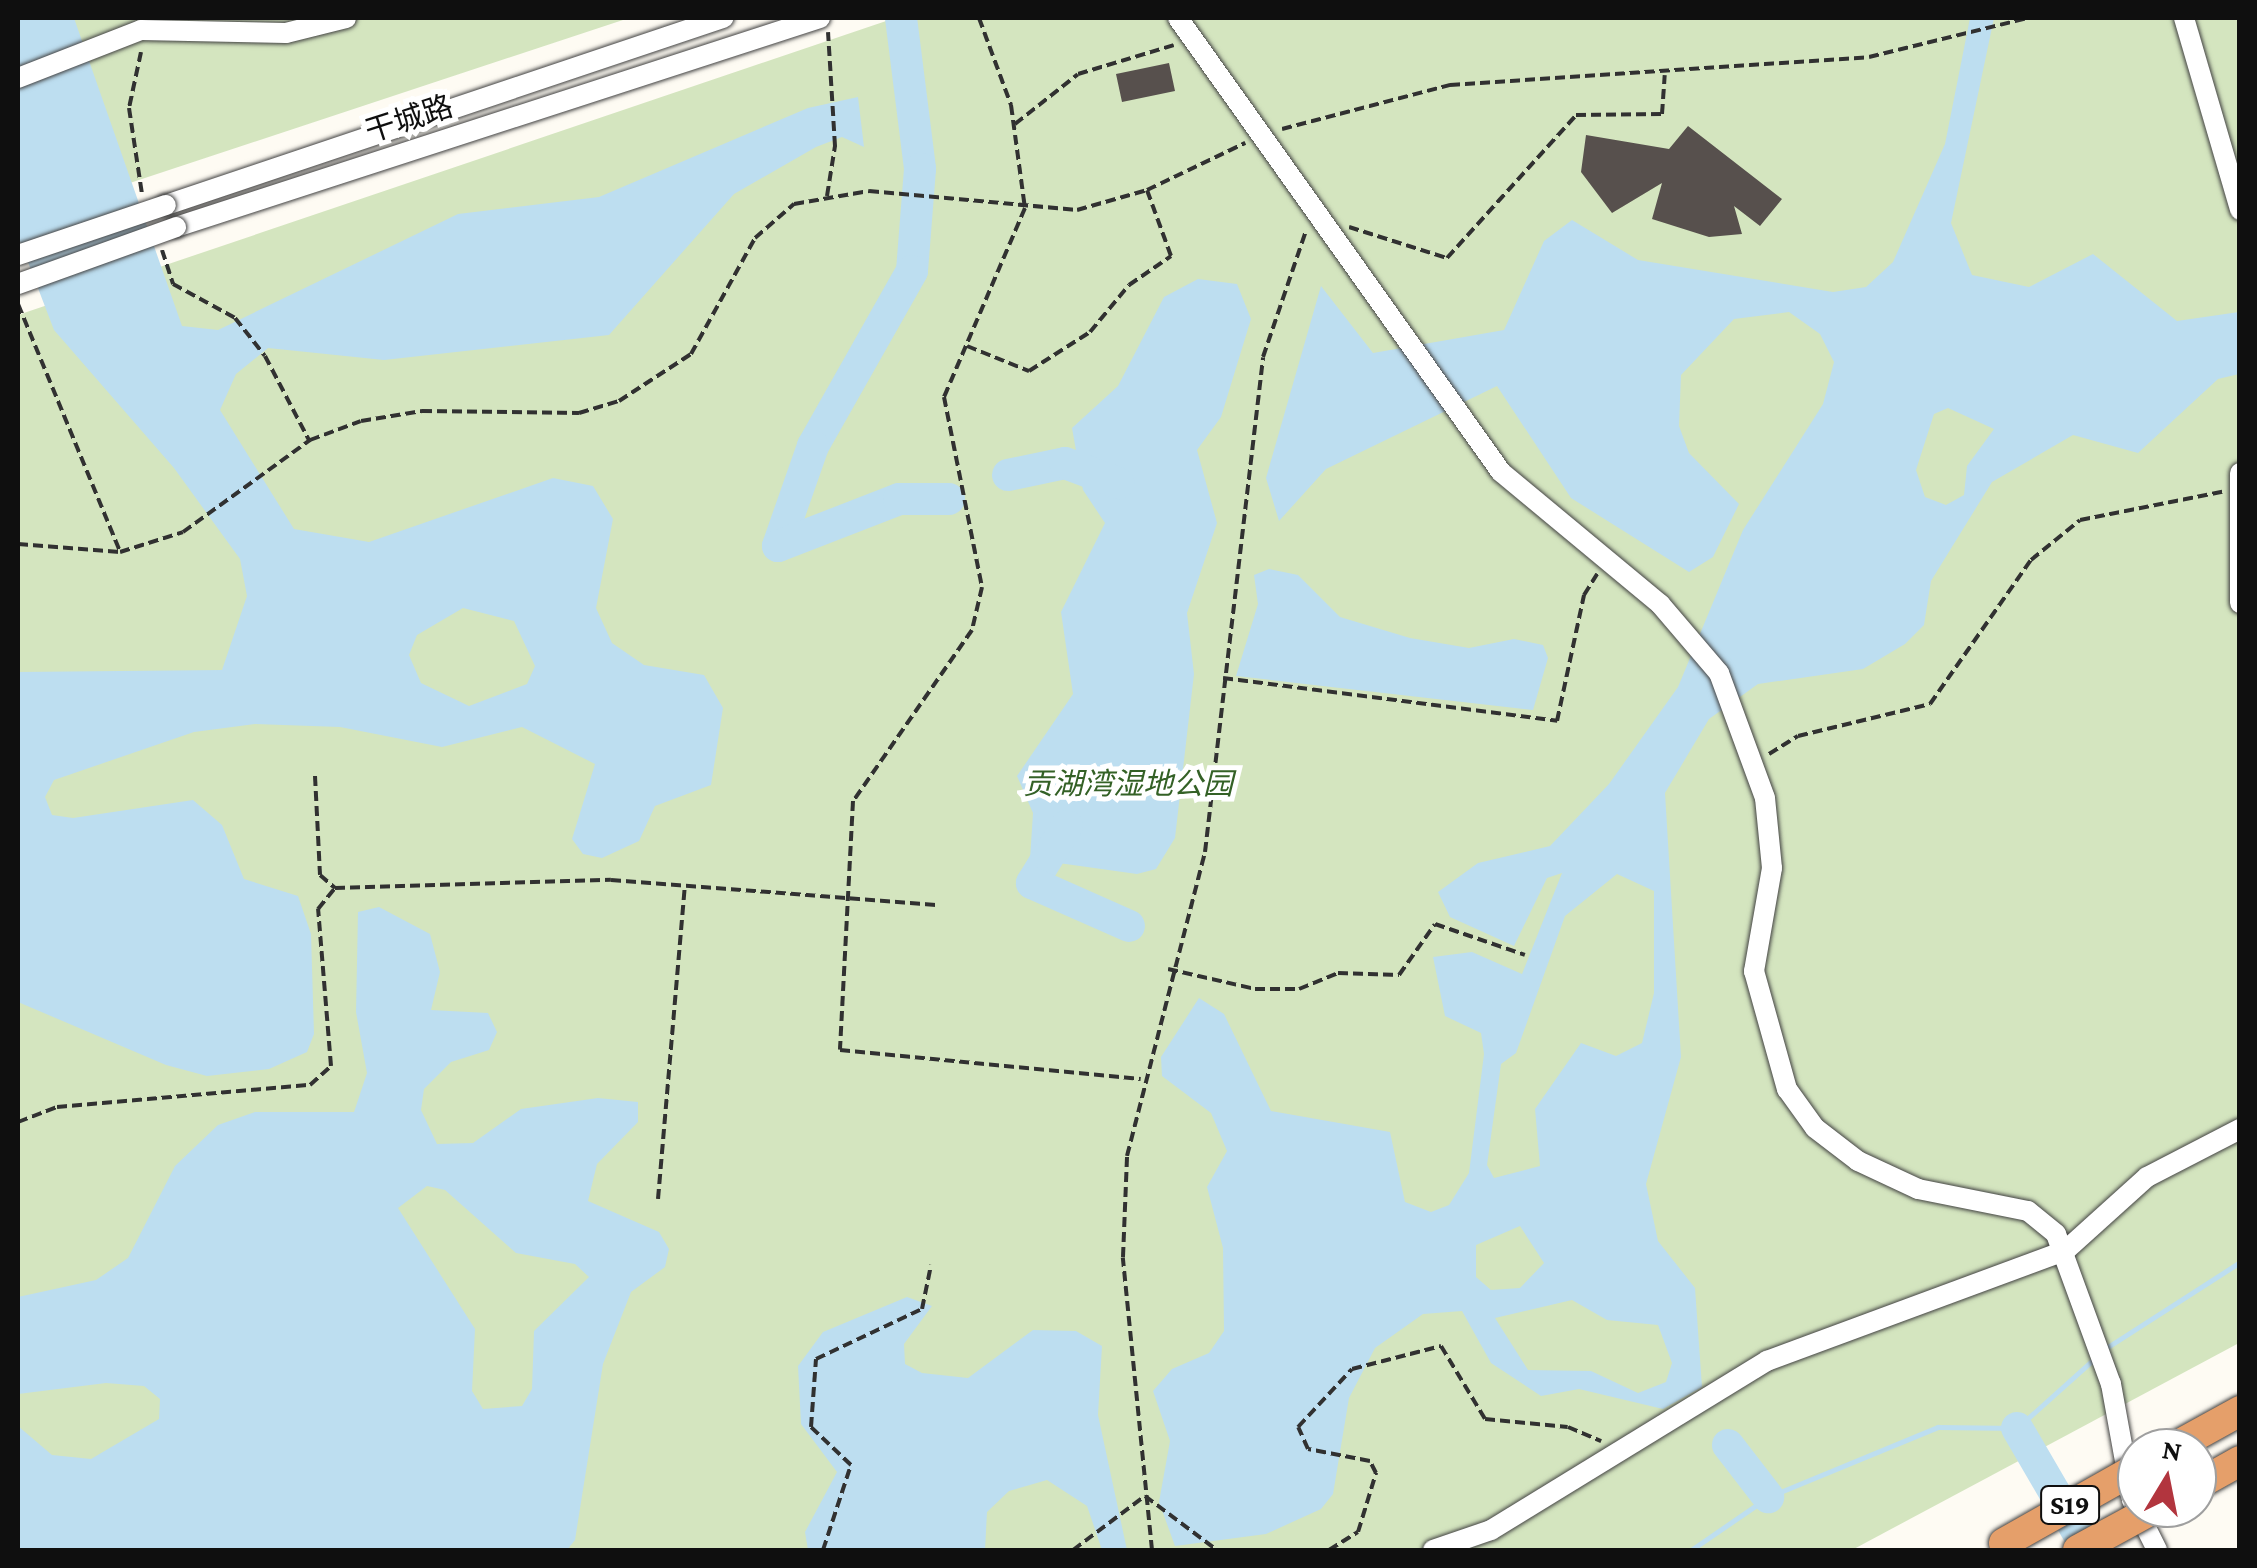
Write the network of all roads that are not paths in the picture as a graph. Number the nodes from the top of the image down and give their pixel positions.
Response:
1 (346, 18) edge
2 (723, 18) edge
3 (1178, 18) edge
4 (2184, 18) edge
5 (816, 19) edge
6 (18, 78) edge
7 (2240, 210) edge
8 (18, 255) edge
9 (18, 284) edge
10 (2238, 482) edge
11 (2240, 602) edge
12 (2240, 1129) edge
13 (2065, 1251) junction
14 (2240, 1411) edge
15 (2209, 1428) edge
16 (2117, 1479) edge
17 (2118, 1528) edge
18 (1996, 1546) edge
19 (1433, 1550) edge
20 (2078, 1550) edge
21 (2156, 1550) edge

1 - 6 street
2 - 8 street, 干城路, bridge
3 - 13 street
4 - 7 street
5 - 9 street, 干城路, bridge
10 - 11 street
12 - 13 street
13 - 19 street
13 - 21 street
14 - 15 highway
16 - 18 highway, S19, bridge
17 - 20 highway, S19, bridge

